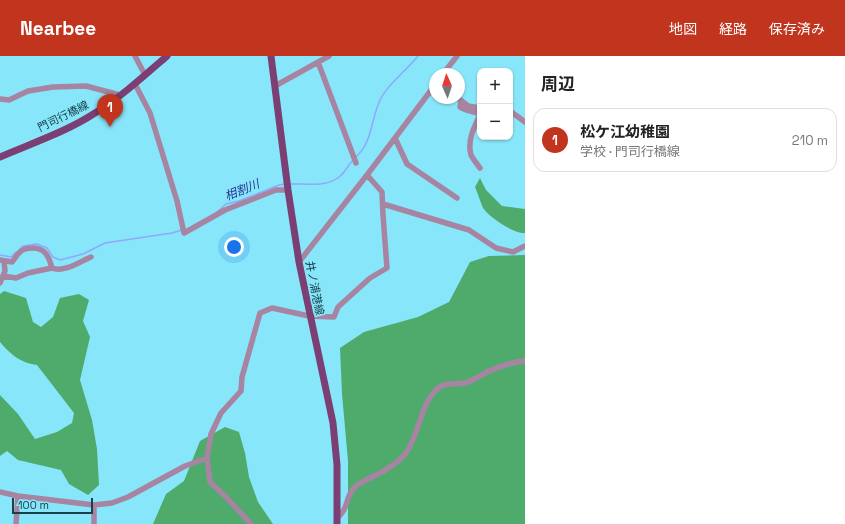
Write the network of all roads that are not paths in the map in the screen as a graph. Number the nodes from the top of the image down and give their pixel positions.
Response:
1 (135, 56) edge
2 (167, 56) edge
3 (271, 56) edge
4 (329, 56) edge
5 (457, 56) edge
6 (318, 62) junction
7 (448, 68) edge
8 (145, 75) junction
9 (135, 84) junction
10 (275, 86) junction
11 (429, 93) edge
12 (120, 95) junction
13 (0, 99) edge
14 (460, 104) edge
15 (465, 104) edge
16 (477, 108) edge
17 (513, 112) edge
18 (525, 122) edge
19 (395, 138) junction
20 (0, 157) edge
21 (356, 163) dead end
22 (480, 168) dead end
23 (367, 175) junction
24 (288, 190) junction
25 (457, 198) dead end
26 (383, 204) junction
27 (525, 246) edge
28 (92, 257) dead end
29 (2, 260) edge
30 (299, 262) junction
31 (52, 268) junction
32 (3, 276) junction
33 (0, 283) edge
34 (309, 316) junction
35 (525, 361) edge
36 (207, 458) junction
37 (0, 492) edge
38 (18, 496) junction
39 (94, 506) junction
40 (337, 521) edge
41 (16, 524) edge
42 (94, 524) edge
43 (251, 524) edge

1 - 8 street
2 - 8 main road, 門司行橋線
3 - 10 main road, 井ノ浦港線
4 - 6 street
5 - 7 street
6 - 10 street
6 - 21 street
8 - 9 main road, 門司行橋線
9 - 12 main road, 門司行橋線
9 - 24 street
10 - 24 main road, 井ノ浦港線
11 - 19 street
12 - 13 street
12 - 20 main road, 門司行橋線
14 - 22 street
15 - 16 street
17 - 18 street
19 - 23 street
19 - 25 street
23 - 26 street
23 - 30 street
24 - 30 main road, 井ノ浦港線
26 - 27 street
26 - 34 street
28 - 31 street
29 - 31 street
29 - 32 street
30 - 34 main road, 井ノ浦港線
31 - 32 street
32 - 33 street
34 - 36 street
34 - 40 main road, 井ノ浦港線
35 - 40 street
36 - 39 street
36 - 43 street
37 - 38 street
38 - 39 street
38 - 41 street
39 - 42 street

